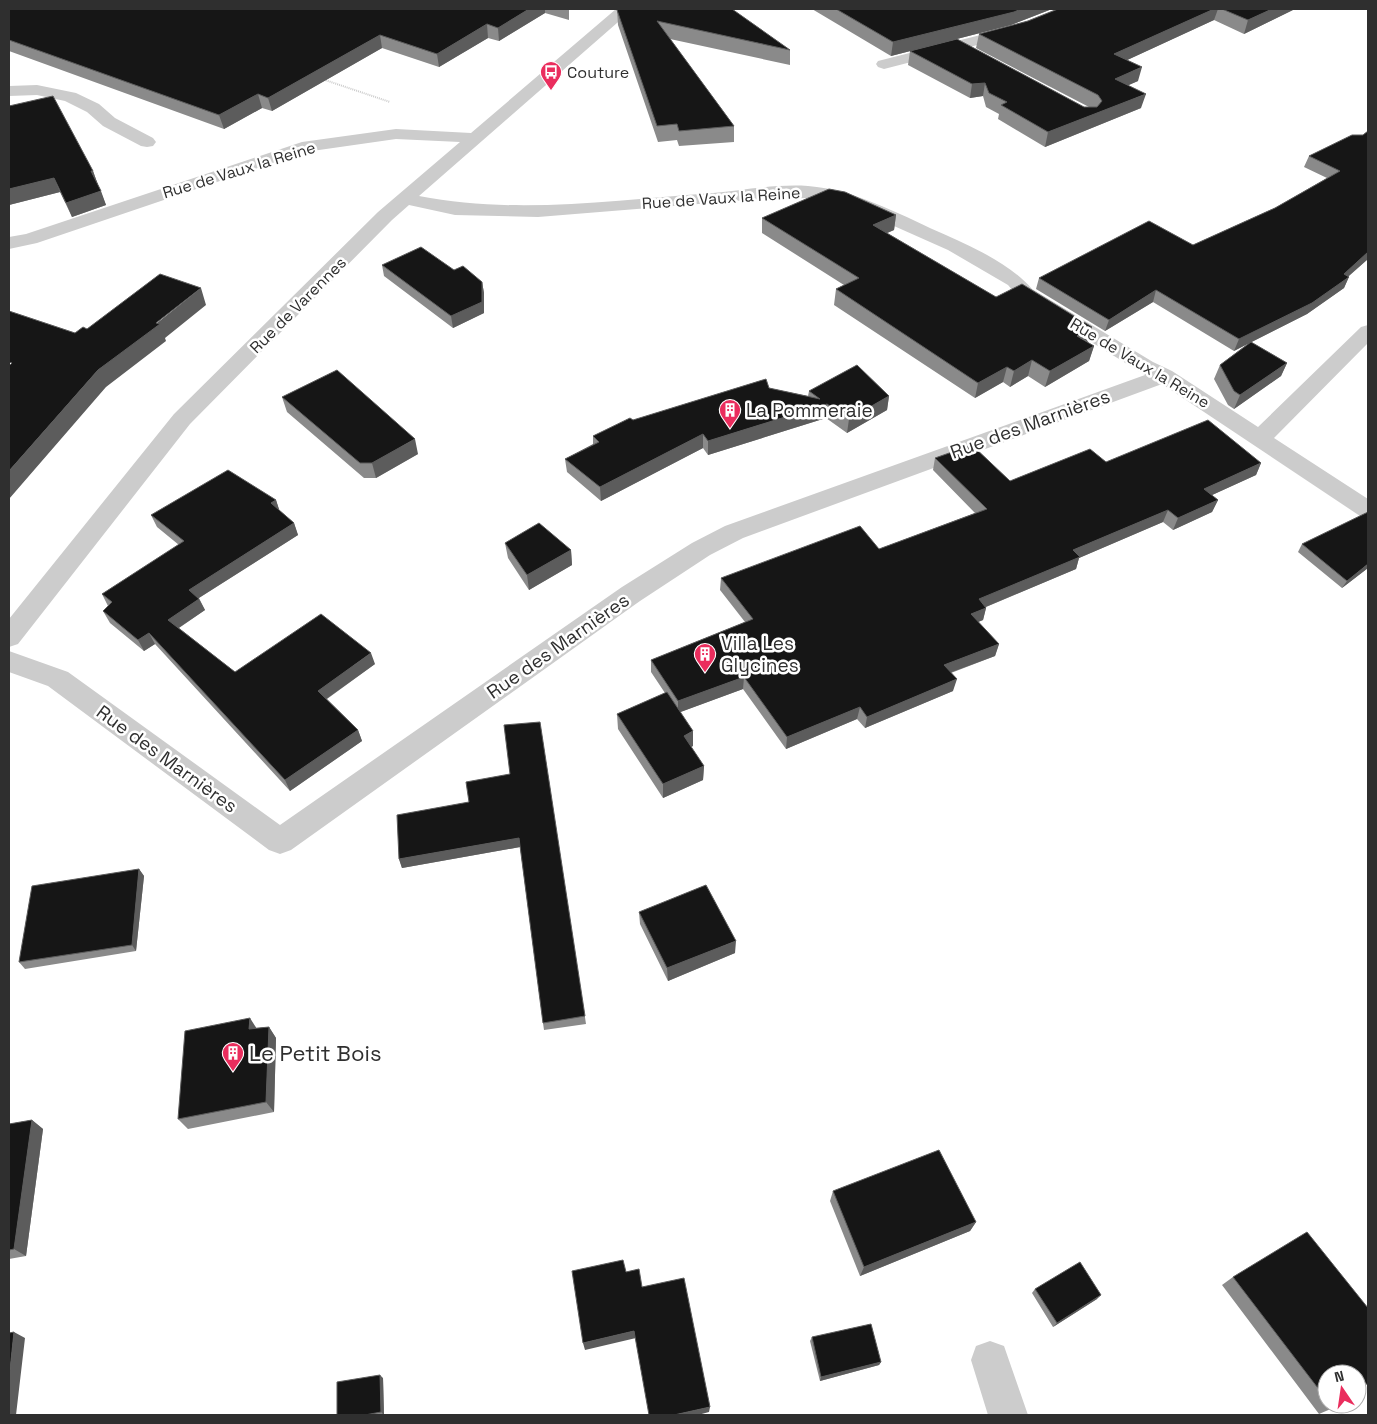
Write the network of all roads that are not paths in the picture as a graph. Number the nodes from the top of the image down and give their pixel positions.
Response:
1 (625, 9) edge
2 (1069, 9) edge
3 (958, 46) junction
4 (976, 55) edge
5 (884, 64) dead end
6 (9, 91) edge
7 (475, 138) junction
8 (147, 142) dead end
9 (406, 199) junction
10 (9, 243) edge
11 (1368, 331) edge
12 (1164, 376) junction
13 (1260, 438) junction
14 (1368, 510) edge
15 (9, 637) edge
16 (9, 661) edge
17 (990, 1360) dead end
18 (1008, 1415) edge

1 - 7 street, Rue de Varennes
2 - 3 street
3 - 4 street
3 - 5 street
6 - 8 street
7 - 9 street, Rue de Varennes
7 - 10 street, Rue de Vaux la Reine
9 - 12 street, Rue de Vaux la Reine
9 - 15 street, Rue de Varennes
11 - 13 street
12 - 13 street, Rue de Vaux la Reine
12 - 16 street, Rue des Marnières
13 - 14 street, Rue de Vaux la Reine
17 - 18 street

